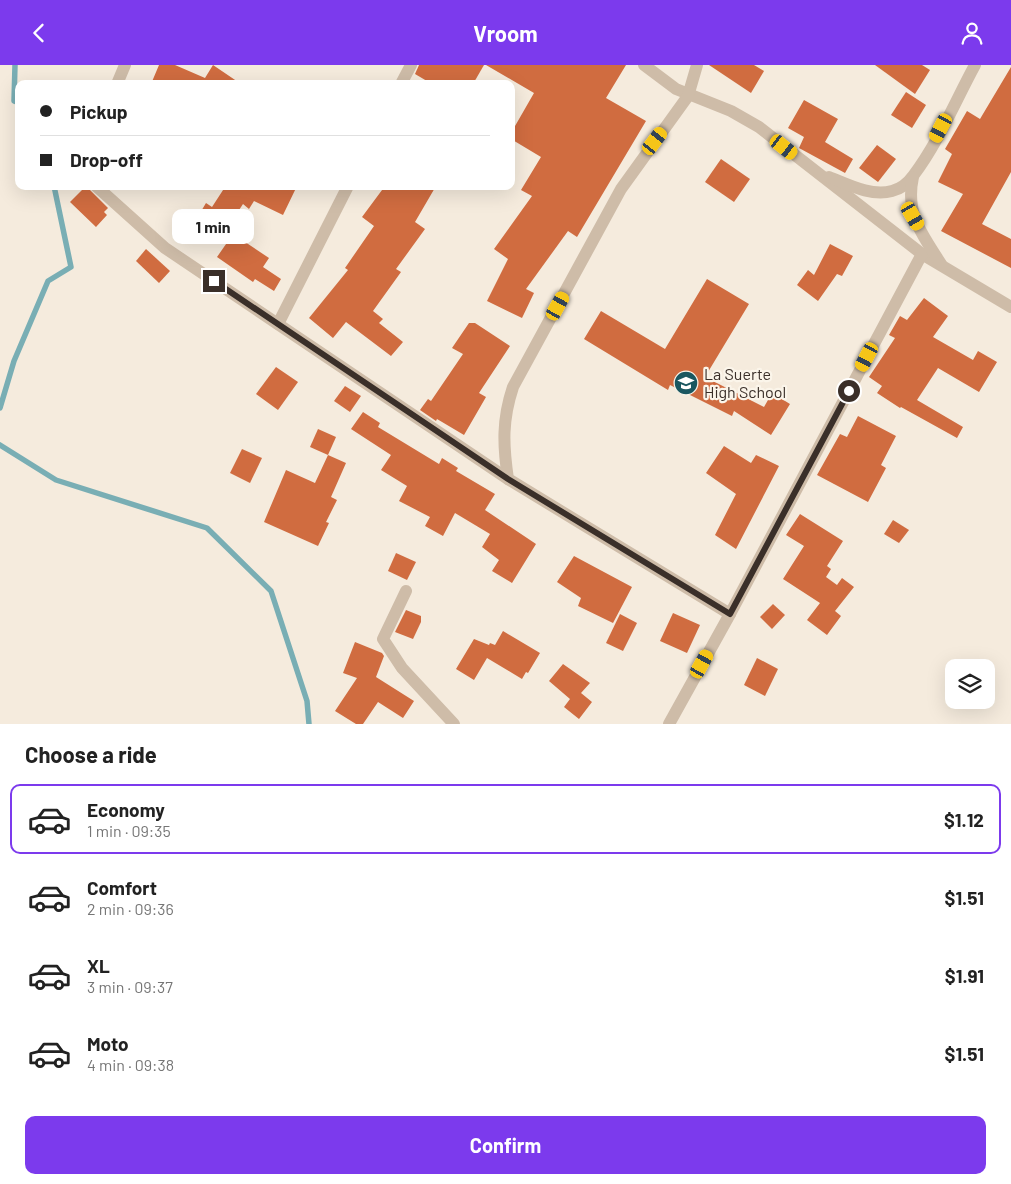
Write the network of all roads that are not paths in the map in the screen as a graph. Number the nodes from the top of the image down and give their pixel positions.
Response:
1 (126, 65) edge
2 (410, 65) edge
3 (697, 65) edge
4 (975, 65) edge
5 (651, 67) edge
6 (118, 80) edge
7 (403, 80) edge
8 (688, 95) junction
9 (817, 173) junction
10 (912, 177) junction
11 (100, 190) edge
12 (346, 190) edge
13 (922, 254) junction
14 (944, 268) junction
15 (1011, 307) edge
16 (278, 324) junction
17 (508, 479) junction
18 (406, 591) dead end
19 (730, 614) junction
20 (454, 724) edge
21 (669, 724) edge

1 - 6 street
2 - 7 street
3 - 8 street
4 - 10 street
5 - 8 street
8 - 9 street
8 - 17 street
9 - 10 street
9 - 13 street
10 - 14 street
11 - 16 street
12 - 16 street
13 - 14 street
13 - 19 street
14 - 15 street
16 - 17 street
17 - 19 street
18 - 20 street
19 - 21 street

